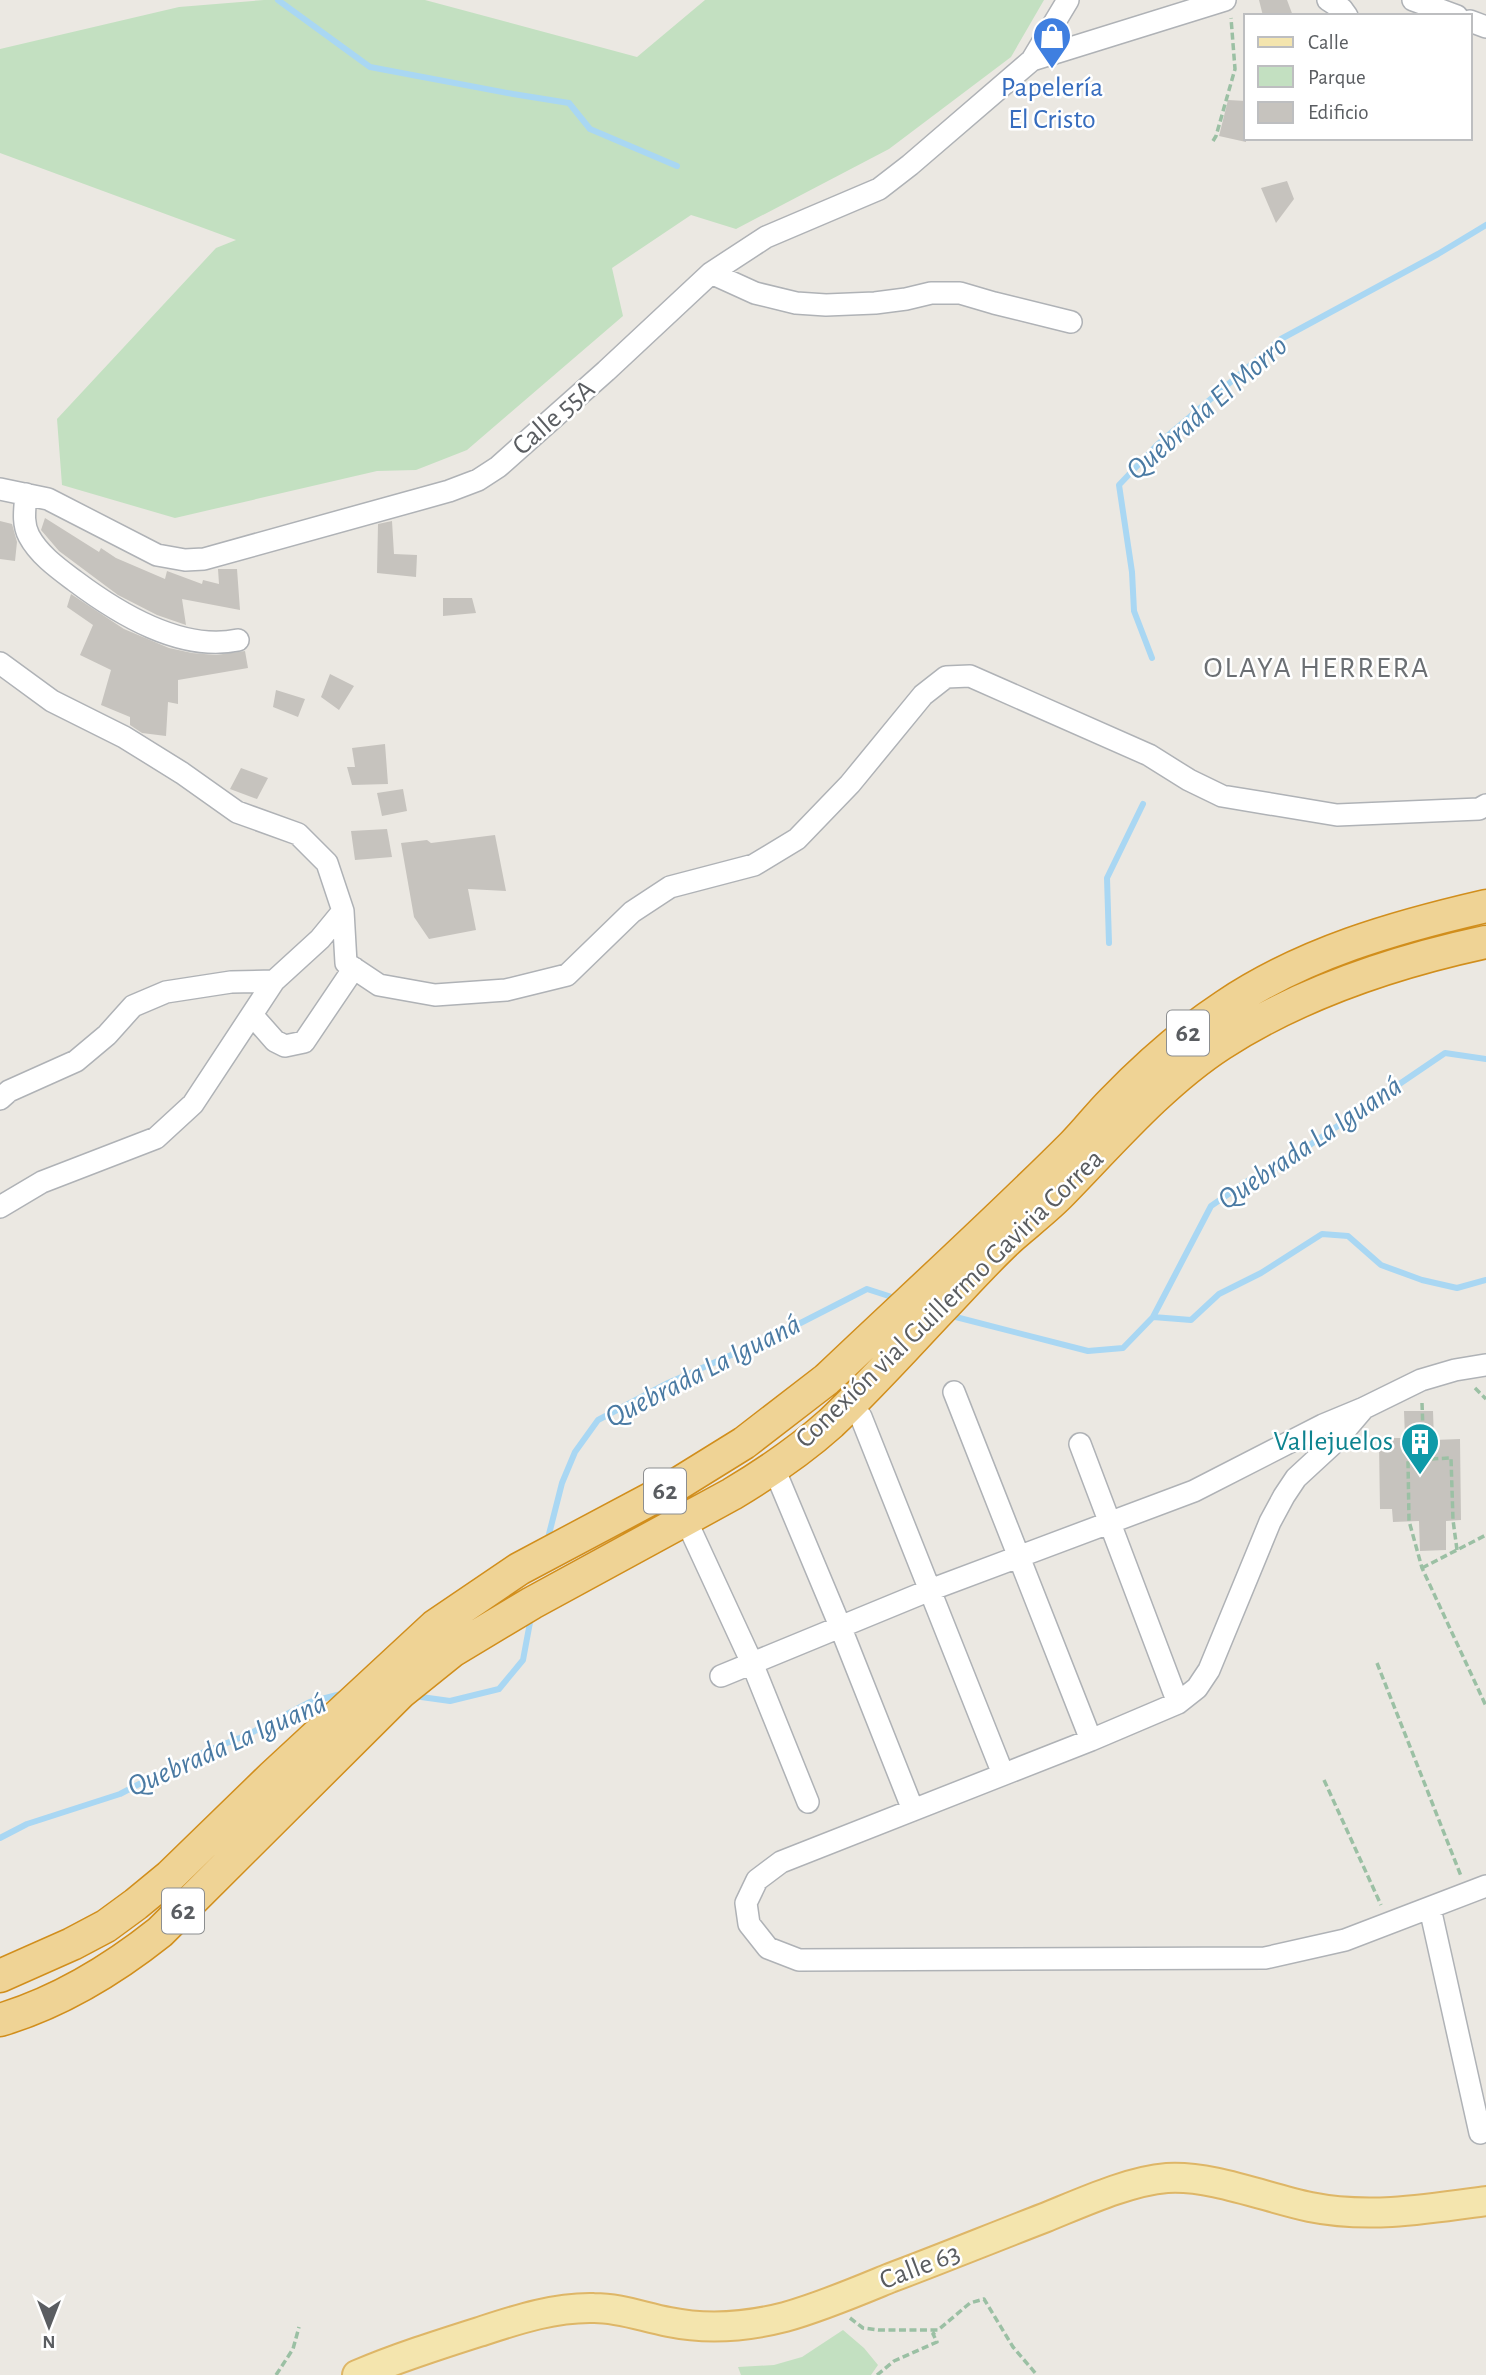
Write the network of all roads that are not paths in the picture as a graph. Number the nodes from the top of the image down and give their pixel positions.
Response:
1 (1068, 0) edge
2 (1328, 0) edge
3 (1413, 0) edge
4 (1227, 5) edge
5 (1346, 14) edge
6 (1452, 14) edge
7 (1032, 60) junction
8 (710, 273) junction
9 (1071, 322) dead end
10 (0, 489) edge
11 (26, 494) junction
12 (238, 640) dead end
13 (0, 663) edge
14 (1486, 805) edge
15 (1486, 906) edge
16 (343, 911) junction
17 (1486, 942) edge
18 (354, 968) junction
19 (274, 981) junction
20 (252, 1015) junction
21 (0, 1099) edge
22 (0, 1207) edge
23 (1004, 1228) junction
24 (1485, 1365) edge
25 (954, 1392) dead end
26 (1364, 1408) junction
27 (861, 1417) dead end
28 (1080, 1444) dead end
29 (778, 1478) dead end
30 (1110, 1521) junction
31 (691, 1531) dead end
32 (1020, 1556) junction
33 (930, 1590) junction
34 (840, 1626) junction
35 (752, 1663) junction
36 (721, 1675) dead end
37 (1178, 1703) junction
38 (1091, 1740) junction
39 (324, 1749) junction
40 (1003, 1774) junction
41 (808, 1802) dead end
42 (913, 1810) junction
43 (1477, 1890) edge
44 (1430, 1908) junction
45 (0, 1976) edge
46 (0, 2020) edge
47 (1480, 2133) dead end
48 (1486, 2201) edge
49 (357, 2375) edge

1 - 7 street
2 - 5 street
3 - 6 street
4 - 7 street
7 - 8 street, Calle 55A
8 - 9 street
8 - 11 street, Calle 55A
10 - 11 street, Calle 55A
11 - 12 street
13 - 16 street
14 - 18 street
15 - 23 highway, Conexión vial Guillermo Gaviria Correa / 62
16 - 18 street
16 - 19 street
17 - 23 highway, Conexión vial Guillermo Gaviria Correa / 62
18 - 20 street
19 - 20 street
19 - 21 street
20 - 22 street
23 - 39 highway, Conexión vial Guillermo Gaviria Correa / 62
24 - 26 street
25 - 32 street
26 - 30 street
26 - 37 street
27 - 33 street
28 - 30 street
29 - 34 street
30 - 32 street
30 - 37 street
31 - 35 street
32 - 33 street
32 - 38 street
33 - 34 street
33 - 40 street
34 - 35 street
34 - 42 street
35 - 36 street
35 - 41 street
37 - 38 street
38 - 40 street
39 - 45 highway, Conexión vial Guillermo Gaviria Correa / 62
39 - 46 highway, Conexión vial Guillermo Gaviria Correa / 62
40 - 42 street
42 - 44 street
43 - 44 street
44 - 47 street
48 - 49 main road, Calle 63

